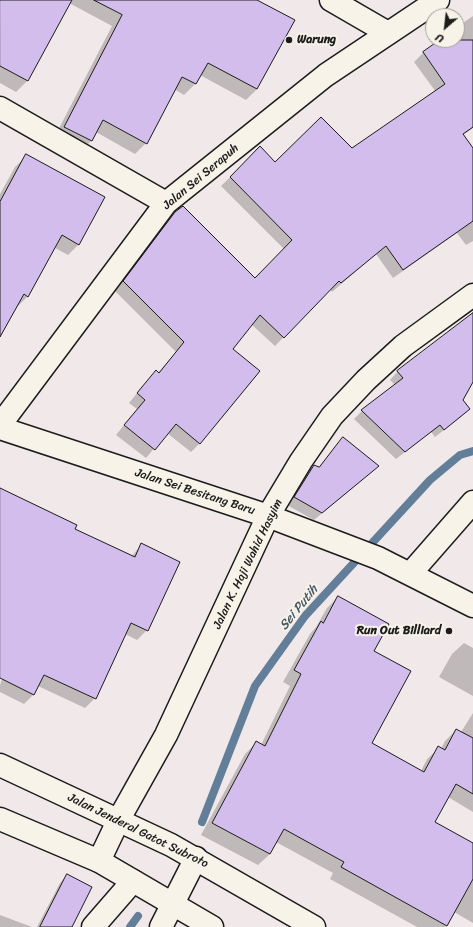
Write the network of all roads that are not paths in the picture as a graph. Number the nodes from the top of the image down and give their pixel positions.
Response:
1 (331, 0) edge
2 (438, 0) edge
3 (388, 34) junction
4 (0, 108) edge
5 (166, 203) junction
6 (473, 295) edge
7 (0, 425) edge
8 (0, 428) edge
9 (473, 502) edge
10 (268, 516) junction
11 (410, 574) junction
12 (473, 606) edge
13 (0, 765) edge
14 (0, 819) edge
15 (119, 820) junction
16 (196, 858) junction
17 (99, 862) junction
18 (132, 881) junction
19 (174, 904) junction
20 (93, 927) edge
21 (161, 927) edge
22 (212, 927) edge
23 (314, 927) edge

1 - 3 street
2 - 3 street, Jalan Sei Serapuh
3 - 5 street, Jalan Sei Serapuh
4 - 5 street
5 - 7 street, Jalan Sei Serapuh
6 - 10 street, Jalan K. Haji Wahid Hasyim
8 - 10 street, Jalan Sei Besitang Baru
9 - 11 street
10 - 11 street, Jalan Sei Besitang Baru
10 - 15 street, Jalan K. Haji Wahid Hasyim
11 - 12 street, Jalan Sei Besitang Baru
13 - 15 street, Jalan Jenderal Gatot Subroto
14 - 17 street
15 - 16 street, Jalan Jenderal Gatot Subroto
15 - 17 street, Jalan K. Haji Wahid Hasyim
16 - 19 street
16 - 23 street, Jalan Jenderal Gatot Subroto
17 - 18 street
18 - 19 street
18 - 20 street
19 - 21 street
19 - 22 street

